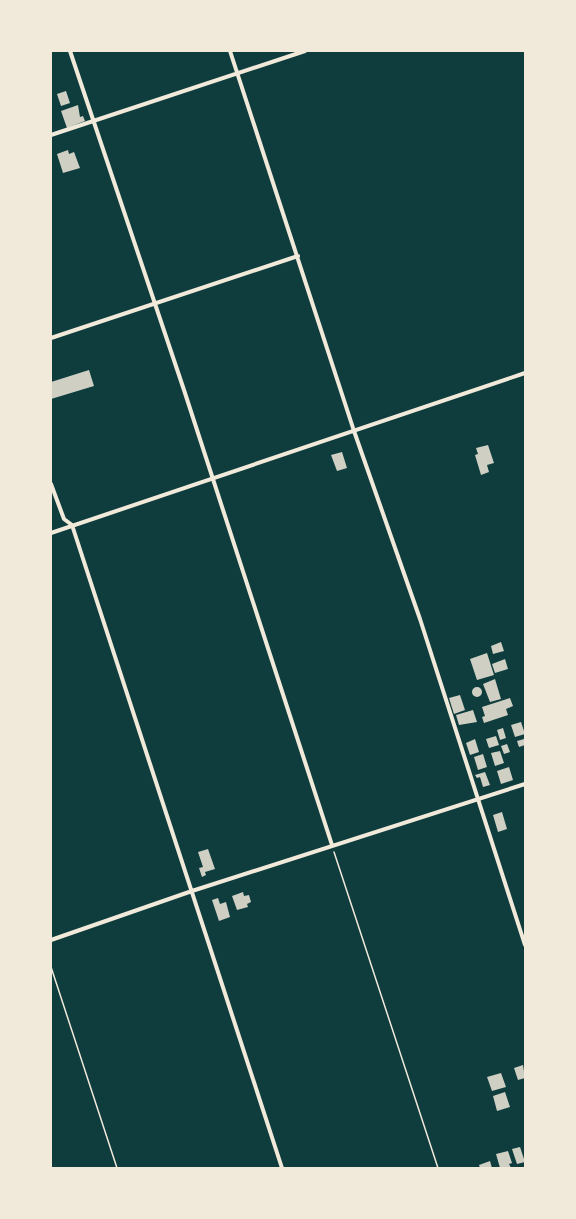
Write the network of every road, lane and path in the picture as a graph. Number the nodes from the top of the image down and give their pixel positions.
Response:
1 (70, 51) edge
2 (230, 51) edge
3 (305, 51) edge
4 (237, 73) junction
5 (95, 122) junction
6 (51, 135) edge
7 (298, 256) junction
8 (154, 303) junction
9 (51, 338) edge
10 (525, 373) edge
11 (354, 431) junction
12 (212, 478) junction
13 (51, 484) edge
14 (72, 526) junction
15 (51, 533) edge
16 (525, 784) edge
17 (478, 800) junction
18 (332, 845) junction
19 (192, 891) junction
20 (51, 940) edge
21 (525, 945) edge
22 (51, 967) edge
23 (117, 1168) edge
24 (282, 1168) edge
25 (438, 1168) edge

1 - 5 street
2 - 4 street
3 - 4 street
4 - 5 street
4 - 7 street
5 - 6 street
5 - 8 street
7 - 8 street
7 - 11 street
8 - 9 street
8 - 12 street
10 - 11 street
11 - 12 street
11 - 17 street
12 - 14 street
12 - 18 street
13 - 14 street
14 - 15 street
14 - 19 street
16 - 17 street
17 - 18 street
17 - 21 street
18 - 19 street
18 - 25 path
19 - 20 street
19 - 24 street
22 - 23 path

